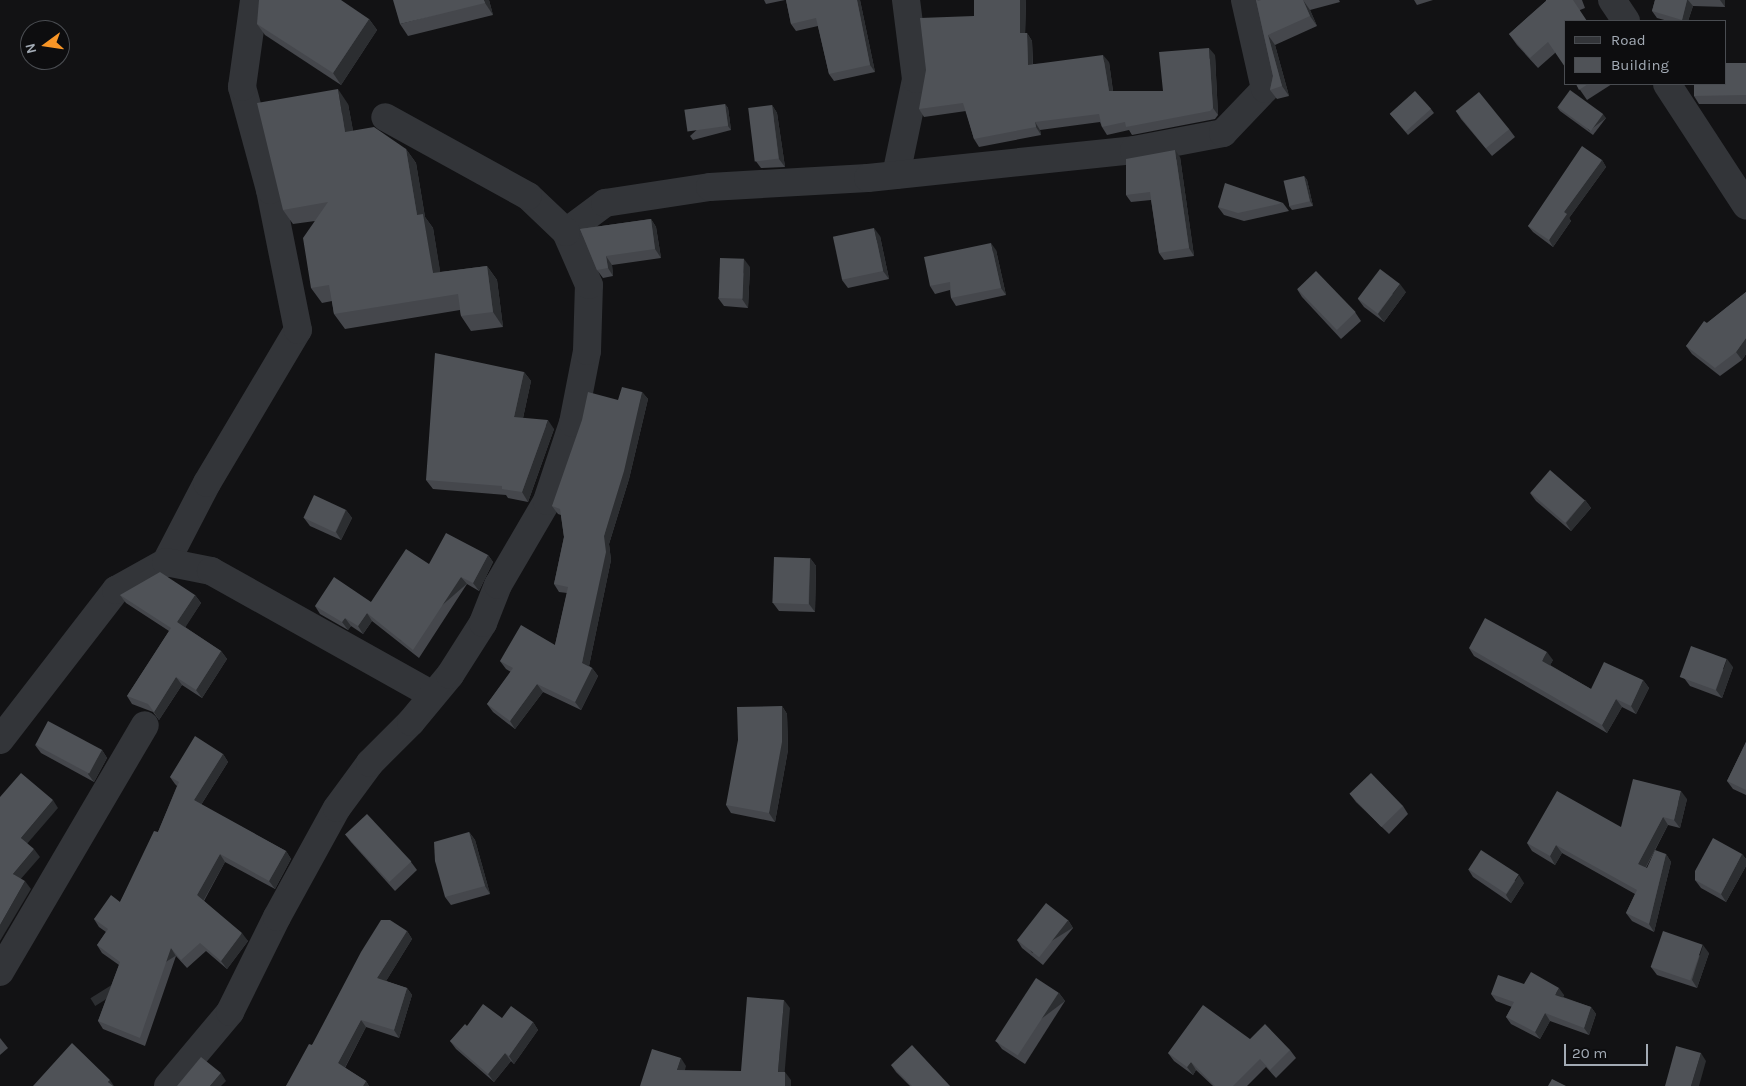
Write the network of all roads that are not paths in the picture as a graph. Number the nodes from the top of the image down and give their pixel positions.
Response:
1 (254, 0) edge
2 (906, 0) edge
3 (1245, 0) edge
4 (1612, 0) edge
5 (1625, 20) edge
6 (1668, 85) edge
7 (385, 117) dead end
8 (896, 175) junction
9 (1746, 204) edge
10 (566, 232) junction
11 (166, 562) junction
12 (433, 695) junction
13 (146, 725) dead end
14 (0, 740) edge
15 (0, 972) edge
16 (168, 1086) edge

1 - 11 street
2 - 8 street
3 - 8 street
4 - 5 street
6 - 9 street
7 - 10 street
8 - 10 street
10 - 12 street
11 - 12 street
11 - 14 street
12 - 16 street
13 - 15 street

